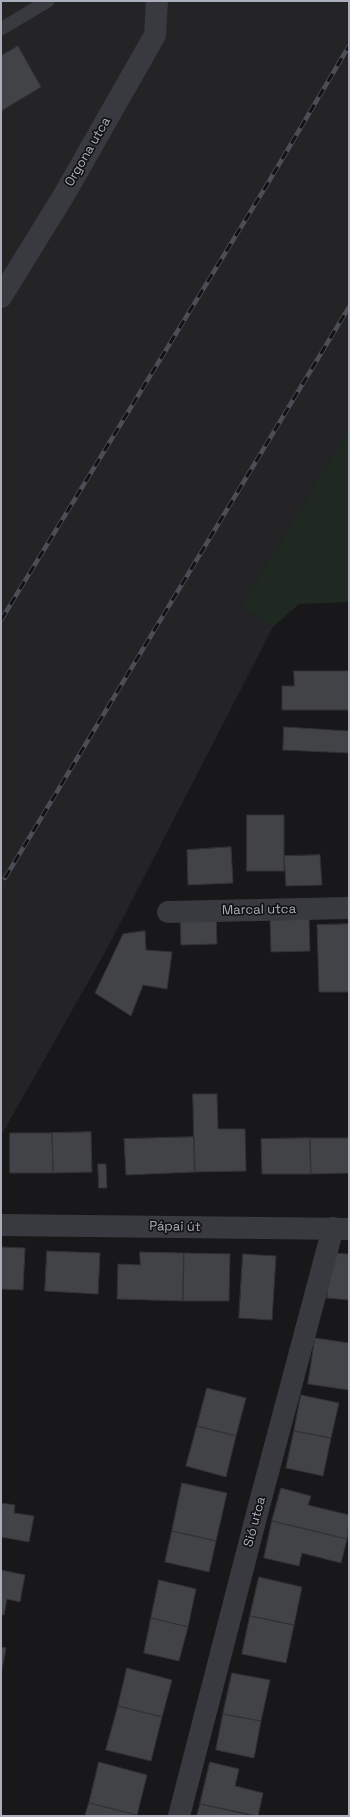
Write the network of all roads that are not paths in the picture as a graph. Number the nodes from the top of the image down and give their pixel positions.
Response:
1 (48, 1) edge
2 (157, 1) edge
3 (1, 29) edge
4 (1, 297) edge
5 (349, 908) edge
6 (168, 912) dead end
7 (1, 1225) edge
8 (341, 1228) edge
9 (179, 1816) edge

1 - 3 lane
2 - 4 street, Orgona utca
5 - 6 street, Marcal utca
7 - 8 street, Pápai út
8 - 9 street, Sió utca

